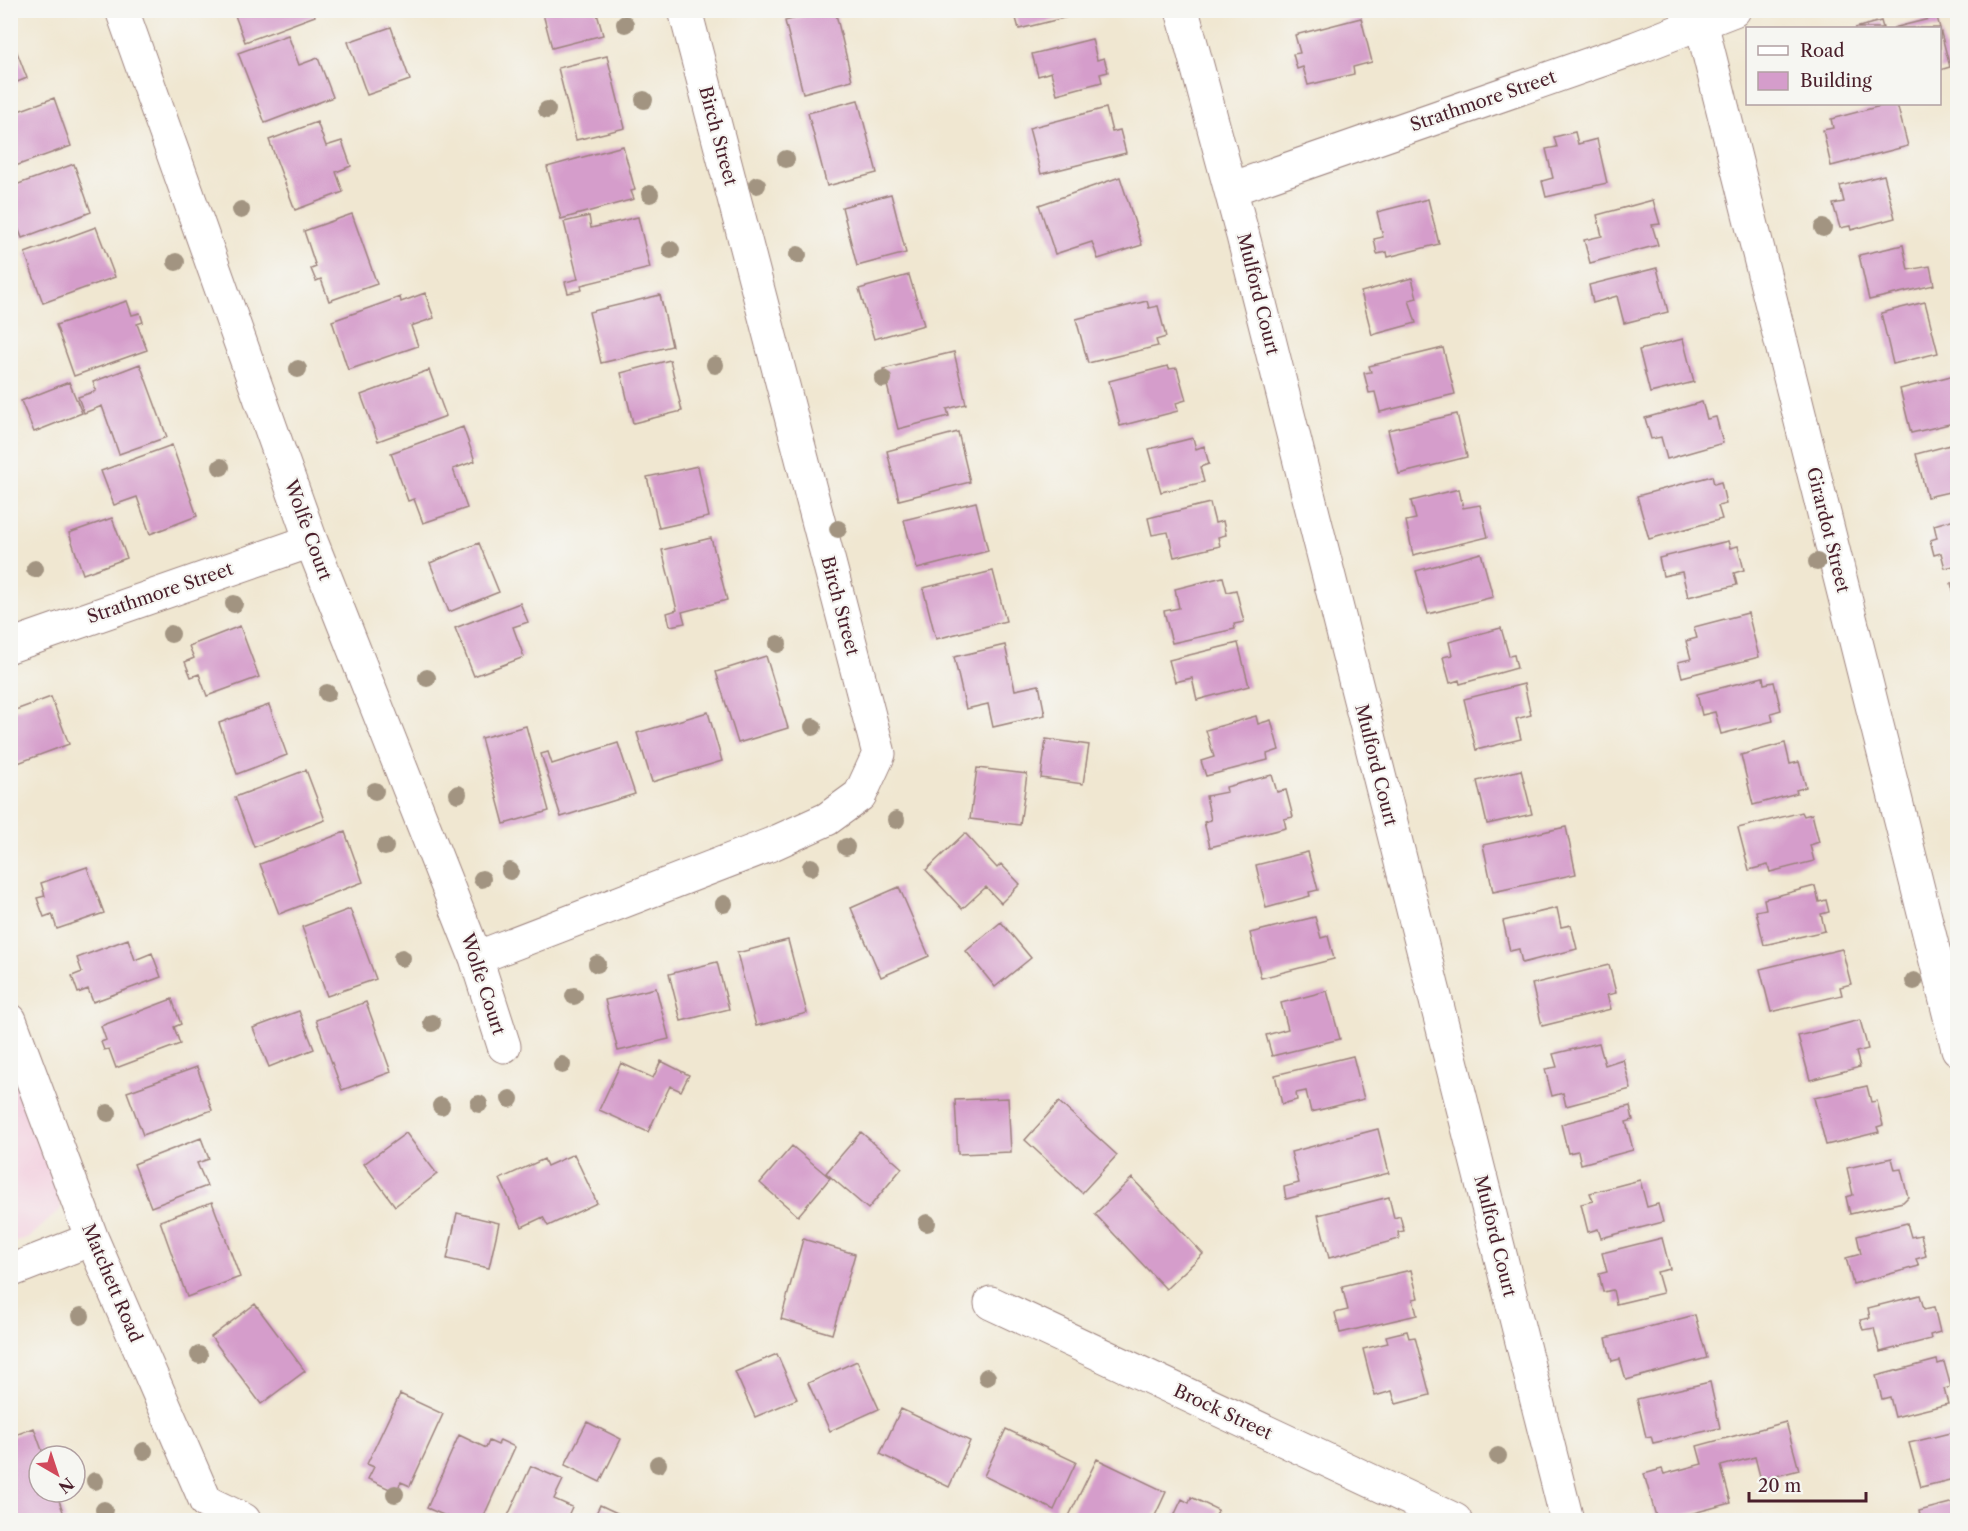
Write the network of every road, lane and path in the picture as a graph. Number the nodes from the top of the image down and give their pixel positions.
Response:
1 (123, 10) edge
2 (685, 10) edge
3 (1182, 10) edge
4 (1734, 10) edge
5 (1700, 17) edge
6 (1231, 189) junction
7 (310, 541) junction
8 (10, 646) edge
9 (476, 958) junction
10 (1951, 1000) edge
11 (10, 1020) edge
12 (504, 1046) dead end
13 (1958, 1049) edge
14 (92, 1239) junction
15 (10, 1271) edge
16 (992, 1304) dead end
17 (244, 1521) edge
18 (1455, 1521) edge
19 (1567, 1521) edge

1 - 7 street, Wolfe Court
2 - 9 street, Birch Street
3 - 6 street, Mulford Court
4 - 5 street, Strathmore Street
5 - 6 street, Strathmore Street
5 - 10 street, Girardot Street
6 - 19 street, Mulford Court
7 - 8 street, Strathmore Street
7 - 9 street, Wolfe Court
9 - 12 street, Wolfe Court
10 - 13 street, Girardot Street
11 - 14 street, Matchett Road
14 - 15 street
14 - 17 street, Matchett Road
16 - 18 street, Brock Street

